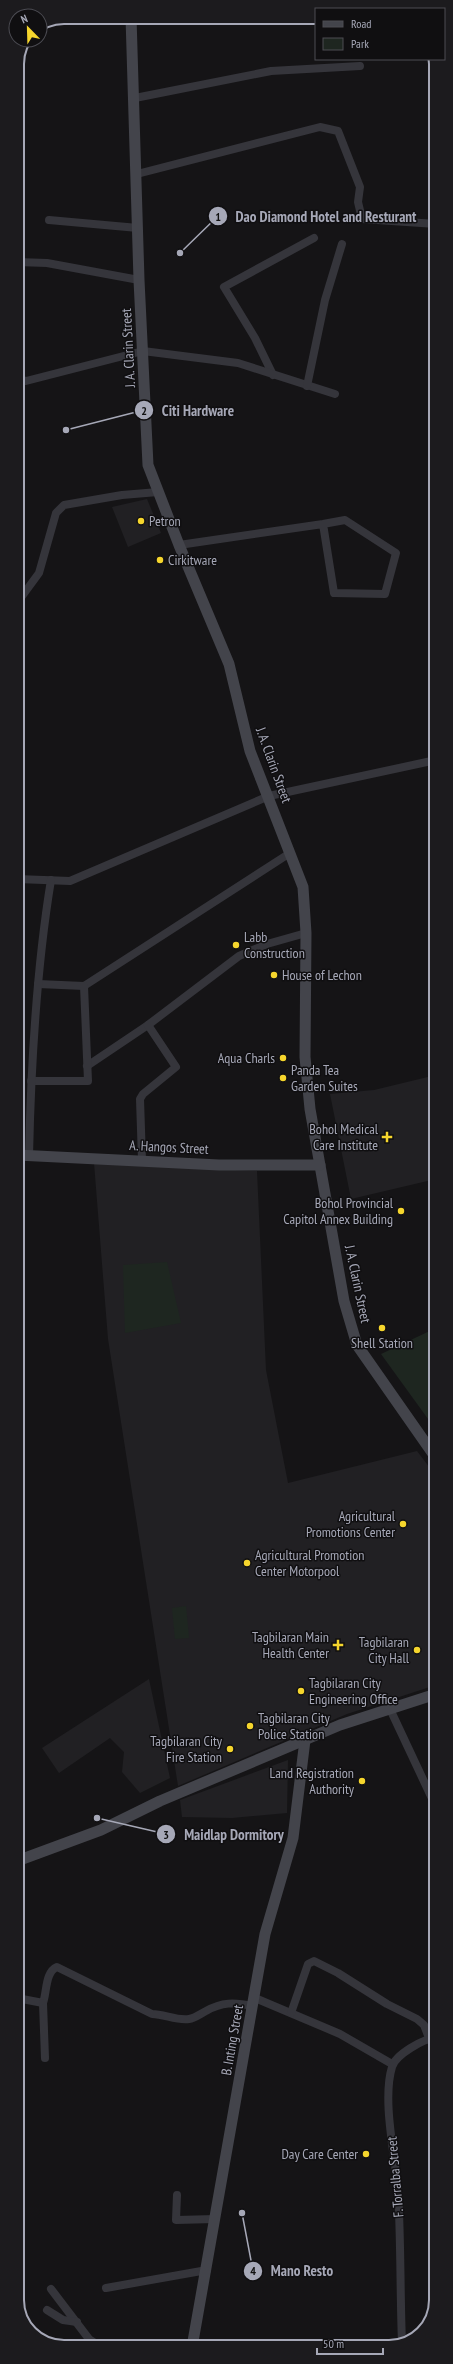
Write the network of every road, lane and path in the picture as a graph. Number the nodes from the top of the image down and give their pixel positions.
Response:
1 (131, 24) edge
2 (360, 66) dead end
3 (135, 98) junction
4 (137, 174) junction
5 (49, 220) dead end
6 (429, 224) edge
7 (138, 228) junction
8 (314, 238) dead end
9 (342, 244) dead end
10 (24, 262) edge
11 (139, 280) junction
12 (142, 351) junction
13 (273, 375) junction
14 (24, 381) edge
15 (307, 386) junction
16 (335, 394) dead end
17 (158, 492) junction
18 (323, 524) junction
19 (179, 545) junction
20 (24, 594) edge
21 (429, 762) edge
22 (269, 796) junction
23 (290, 853) junction
24 (24, 879) edge
25 (51, 880) junction
26 (306, 933) junction
27 (38, 984) junction
28 (84, 986) junction
29 (148, 1025) junction
30 (87, 1066) junction
31 (31, 1081) junction
32 (24, 1156) edge
33 (29, 1156) junction
34 (142, 1160) junction
35 (320, 1165) junction
36 (429, 1448) edge
37 (429, 1696) edge
38 (390, 1708) junction
39 (305, 1740) junction
40 (429, 1792) edge
41 (24, 1858) edge
42 (24, 1999) edge
43 (254, 2002) junction
44 (43, 2003) junction
45 (291, 2013) junction
46 (429, 2032) edge
47 (429, 2040) edge
48 (45, 2058) dead end
49 (392, 2064) junction
50 (177, 2195) dead end
51 (215, 2219) junction
52 (207, 2270) junction
53 (106, 2288) dead end
54 (51, 2289) dead end
55 (62, 2304) junction
56 (77, 2322) junction
57 (402, 2338) edge
58 (92, 2340) edge
59 (193, 2340) edge

1 - 3 main road, J. A. Clarin Street
2 - 3 street
3 - 4 main road, J. A. Clarin Street
4 - 6 street
4 - 7 main road, J. A. Clarin Street
5 - 7 street
7 - 11 main road, J. A. Clarin Street
8 - 13 street
9 - 15 street
10 - 11 street
11 - 12 main road, J. A. Clarin Street
12 - 13 street
12 - 14 street
12 - 17 main road, J. A. Clarin Street
13 - 15 street
15 - 16 street
17 - 19 main road, J. A. Clarin Street
17 - 20 street
18 - 18 street
18 - 19 street
19 - 22 main road, J. A. Clarin Street
21 - 22 street
22 - 23 main road, J. A. Clarin Street
22 - 25 street
23 - 26 main road, J. A. Clarin Street
23 - 28 street
24 - 25 street
25 - 27 street
26 - 29 street
26 - 35 main road, J. A. Clarin Street
27 - 28 street
27 - 31 street
28 - 30 street
29 - 30 street
29 - 34 street
30 - 31 street
31 - 33 street
32 - 33 main road, A. Hangos Street
33 - 34 main road, A. Hangos Street
34 - 35 main road, A. Hangos Street
35 - 36 main road, J. A. Clarin Street
37 - 38 main road
38 - 39 main road
38 - 40 street
39 - 41 main road
39 - 43 main road, B. Inting Street
42 - 44 street
43 - 44 street
43 - 45 street
43 - 51 main road, B. Inting Street
44 - 48 street
45 - 46 street
45 - 49 street
47 - 49 street
49 - 57 street, F. Torralba Street
50 - 51 street
51 - 52 main road, B. Inting Street
52 - 53 street
52 - 59 main road, B. Inting Street
54 - 55 street
55 - 56 street
55 - 56 street
56 - 58 street

